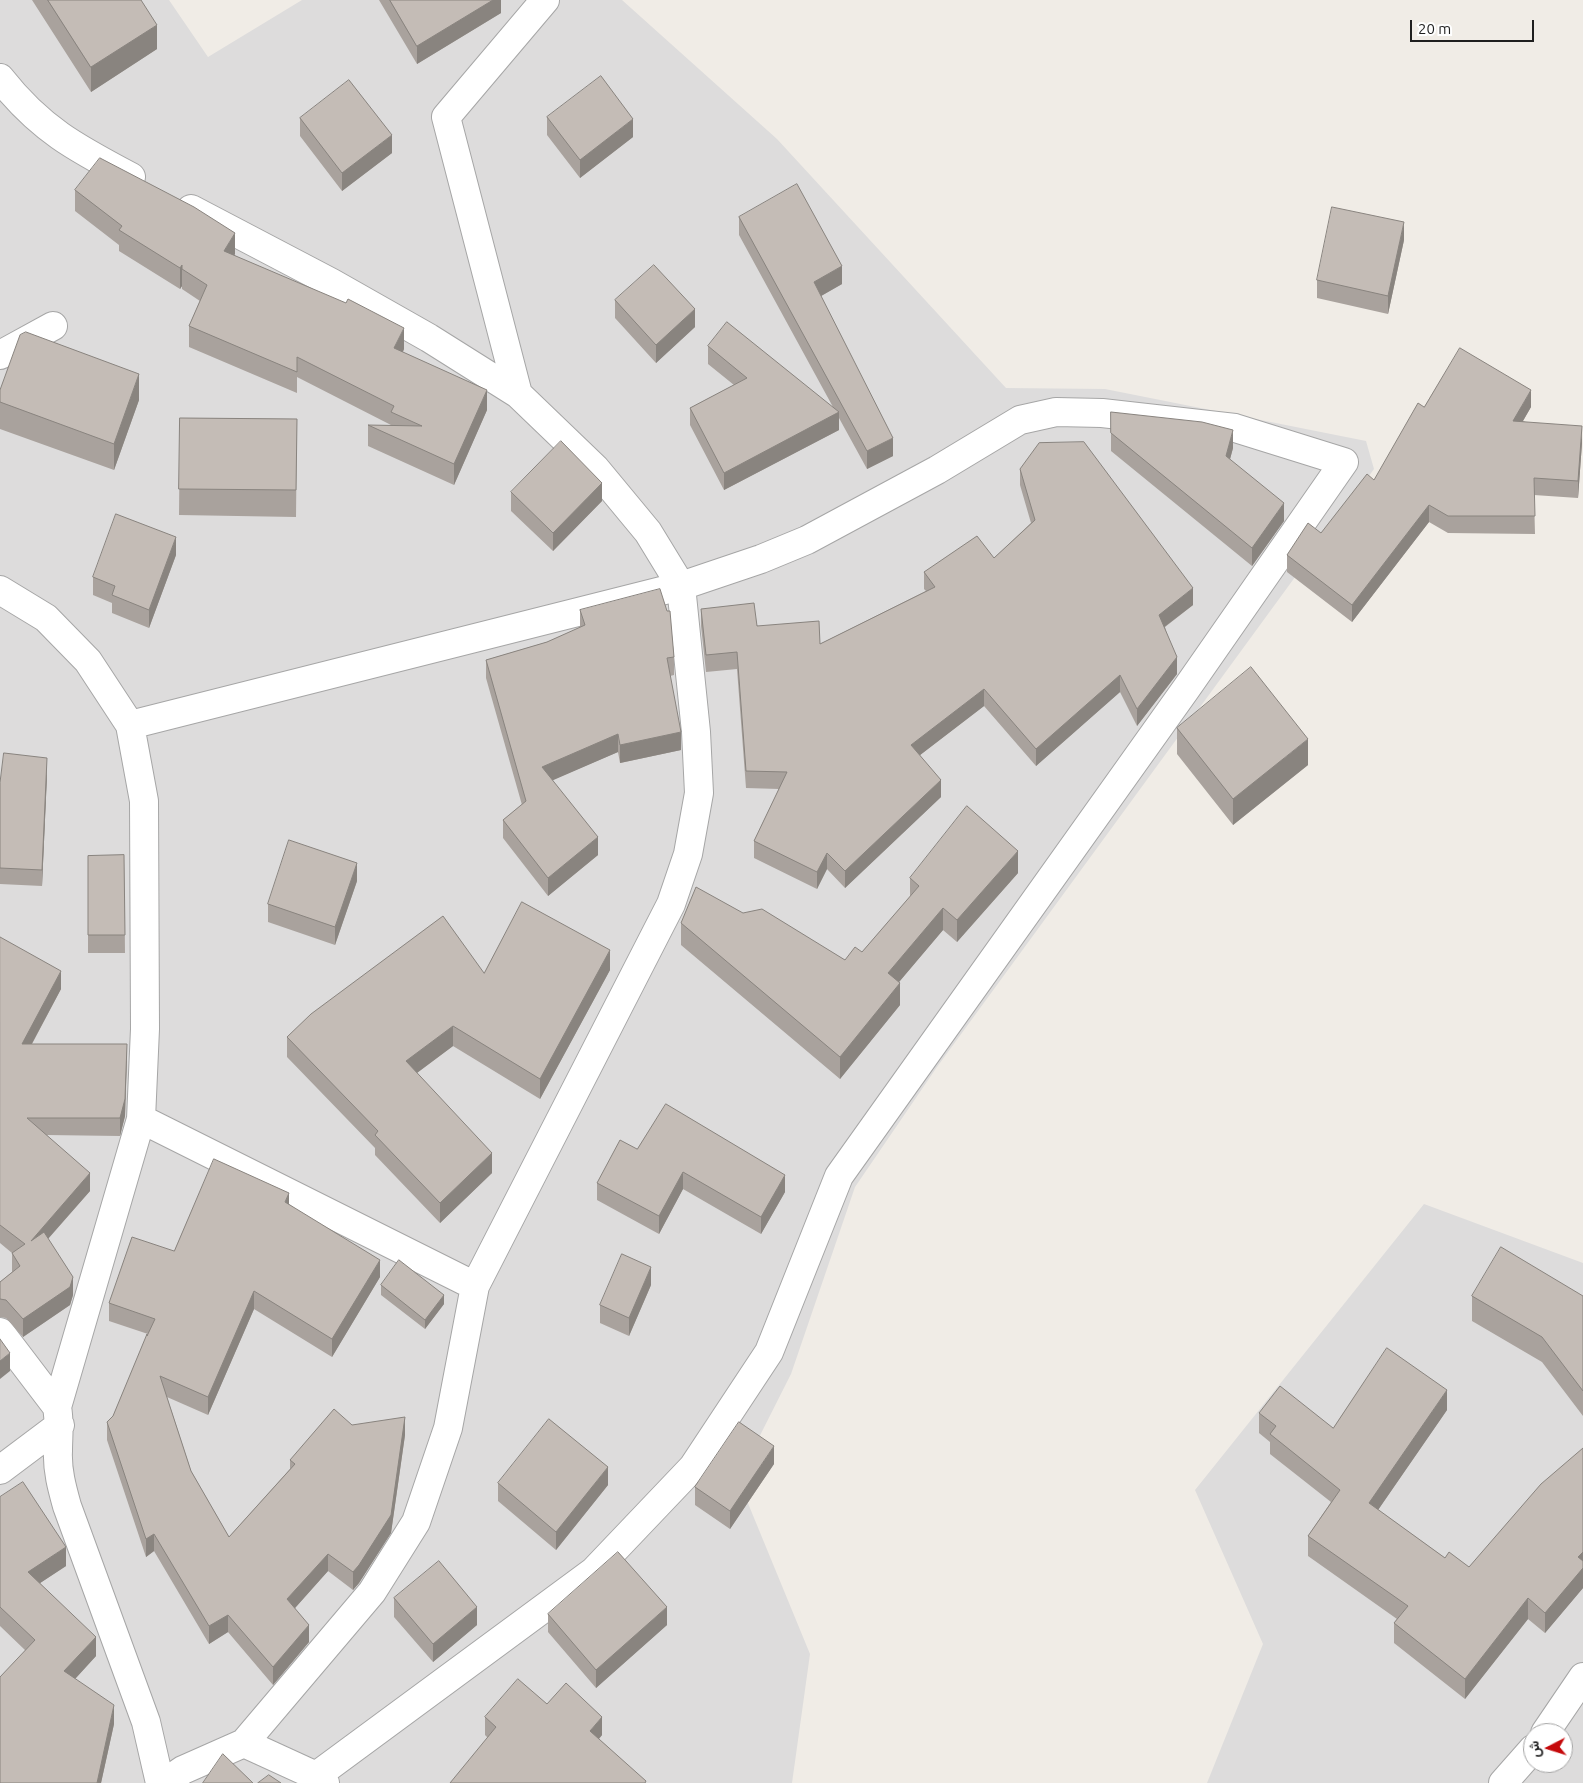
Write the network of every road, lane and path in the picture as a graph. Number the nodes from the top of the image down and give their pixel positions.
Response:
1 (545, 0) edge
2 (0, 78) edge
3 (53, 326) dead end
4 (0, 355) edge
5 (518, 394) junction
6 (681, 586) junction
7 (0, 590) edge
8 (130, 725) junction
9 (142, 1119) junction
10 (475, 1286) junction
11 (0, 1332) edge
12 (59, 1416) junction
13 (0, 1470) edge
14 (1583, 1677) edge
15 (1552, 1723) edge
16 (244, 1744) junction
17 (1523, 1760) edge
18 (321, 1780) edge
19 (162, 1783) edge
20 (1503, 1783) edge

1 - 5 street
2 - 5 street
3 - 4 street
5 - 6 street
6 - 8 street
6 - 10 street
6 - 18 street
7 - 8 street
8 - 9 street
9 - 10 street
9 - 12 street
10 - 16 street
11 - 12 street
12 - 13 street
12 - 19 street
14 - 15 street
16 - 18 street
16 - 19 street
17 - 20 street

